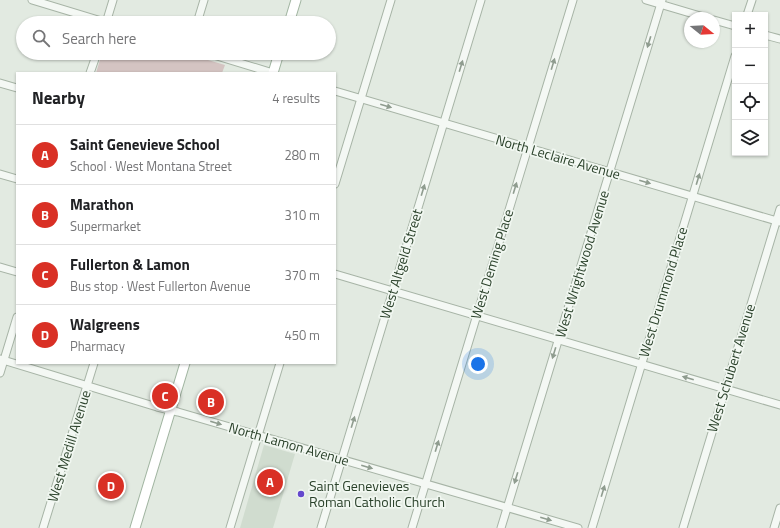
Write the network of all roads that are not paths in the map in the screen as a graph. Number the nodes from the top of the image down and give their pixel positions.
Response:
1 (32, 0) edge
2 (112, 0) edge
3 (204, 0) edge
4 (296, 0) edge
5 (391, 0) edge
6 (481, 0) edge
7 (573, 0) edge
8 (646, 0) edge
9 (752, 0) edge
10 (661, 2) edge
11 (690, 12) edge
12 (748, 12) edge
13 (84, 16) edge
14 (109, 16) edge
15 (199, 16) edge
16 (291, 16) edge
17 (720, 22) edge
18 (732, 25) edge
19 (768, 36) edge
20 (780, 39) edge
21 (94, 60) edge
22 (230, 60) edge
23 (278, 60) edge
24 (732, 66) edge
25 (90, 72) edge
26 (270, 72) edge
27 (273, 72) edge
28 (0, 83) edge
29 (16, 88) edge
30 (336, 91) edge
31 (361, 99) junction
32 (444, 123) junction
33 (528, 148) junction
34 (610, 172) junction
35 (0, 174) edge
36 (16, 179) edge
37 (336, 181) edge
38 (692, 196) junction
39 (780, 209) edge
40 (778, 222) edge
41 (0, 266) edge
42 (16, 272) edge
43 (336, 274) edge
44 (393, 291) junction
45 (476, 316) junction
46 (16, 320) edge
47 (558, 340) junction
48 (2, 359) edge
49 (16, 363) edge
50 (18, 364) edge
51 (94, 364) edge
52 (185, 364) edge
53 (280, 364) edge
54 (641, 364) junction
55 (0, 373) edge
56 (87, 386) junction
57 (725, 389) junction
58 (780, 405) edge
59 (171, 410) junction
60 (258, 435) junction
61 (342, 459) junction
62 (425, 484) junction
63 (507, 508) junction
64 (780, 508) edge
65 (43, 528) edge
66 (135, 528) edge
67 (230, 528) edge
68 (321, 528) edge
69 (412, 528) edge
70 (501, 528) edge
71 (578, 528) edge
72 (592, 528) edge
73 (683, 528) edge
74 (774, 528) edge

1 - 13 street
2 - 14 street
3 - 15 street
4 - 16 main road
5 - 31 street
32 -> 6 street, West Altgeld Street
33 -> 7 street, West Deming Place
8 - 10 street
9 - 12 street
10 - 11 street
10 -> 34 street, West Wrightwood Avenue
17 - 18 street
19 - 20 street
21 - 25 street
22 - 26 street
23 - 27 main road
38 -> 24 street, West Drummond Place
28 - 29 street
30 - 31 street, North Leclaire Avenue
31 -> 32 street, North Leclaire Avenue
31 - 37 street
32 - 33 street, North Leclaire Avenue
44 -> 32 street, West Altgeld Street
33 - 34 street, North Leclaire Avenue
45 -> 33 street, West Deming Place
34 -> 38 street, North Leclaire Avenue
34 - 47 street, West Wrightwood Avenue
35 - 36 street
38 - 40 street, North Leclaire Avenue
38 - 54 street, West Drummond Place
39 - 40 street, West Schubert Avenue
40 - 57 street, West Schubert Avenue
41 - 42 street
43 - 44 street
44 - 45 street
61 -> 44 street, West Altgeld Street
45 - 47 street
62 -> 45 street, West Deming Place
46 - 48 street
47 - 54 street
47 -> 63 street, West Wrightwood Avenue
48 - 49 street, North Lamon Avenue
48 - 55 street
50 - 56 street, North Lamon Avenue
51 - 56 street, West Medill Avenue
52 - 59 main road
53 - 60 street
57 -> 54 street
72 -> 54 street, West Drummond Place
56 - 59 street, North Lamon Avenue
56 - 65 street, West Medill Avenue
57 - 58 street
57 - 73 street, West Schubert Avenue
59 -> 60 street, North Lamon Avenue
59 - 66 main road
60 - 61 street, North Lamon Avenue
60 - 67 street
61 -> 62 street, North Lamon Avenue
61 - 68 street, West Altgeld Street
62 - 63 street, North Lamon Avenue
62 - 69 street, West Deming Place
63 - 70 street, West Wrightwood Avenue
63 -> 71 street, North Lamon Avenue
64 - 74 street

